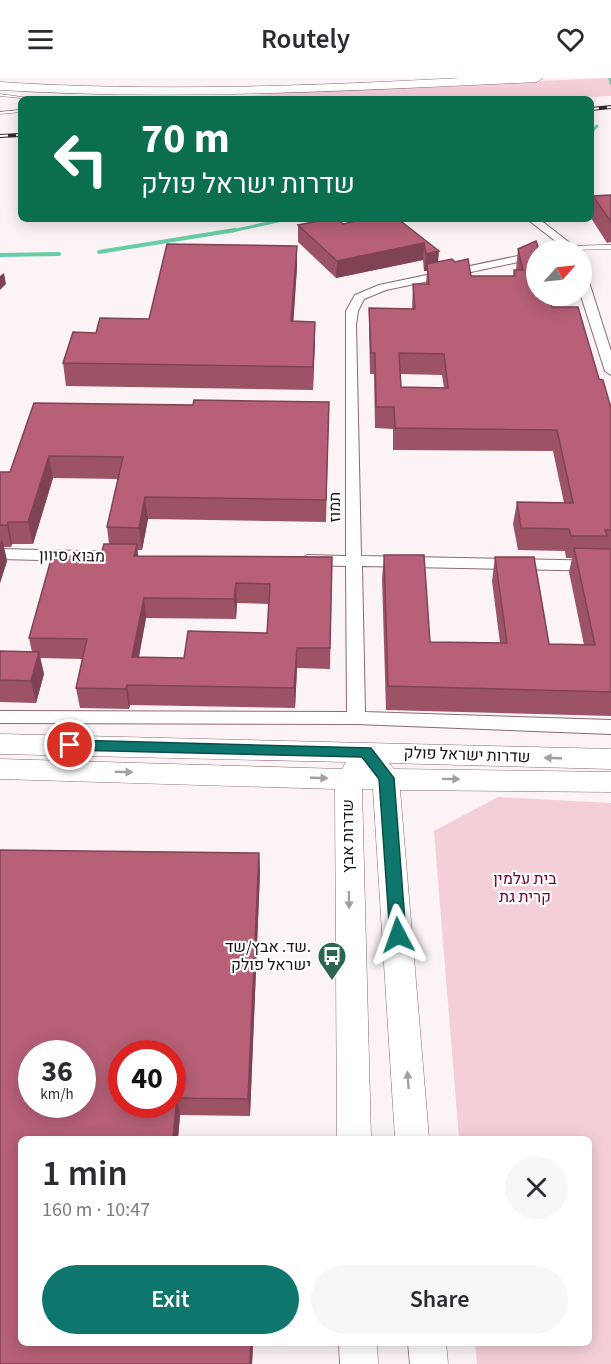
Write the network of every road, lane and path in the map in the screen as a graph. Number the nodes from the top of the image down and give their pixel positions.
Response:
1 (326, 78) edge
2 (525, 78) edge
3 (537, 78) edge
4 (0, 80) edge
5 (0, 86) edge
6 (0, 95) edge
7 (18, 97) edge
8 (18, 111) edge
9 (0, 113) edge
10 (535, 222) edge
11 (556, 240) edge
12 (611, 247) edge
13 (592, 248) edge
14 (526, 257) edge
15 (591, 306) edge
16 (611, 371) edge
17 (0, 554) edge
18 (141, 557) edge
19 (295, 560) edge
20 (353, 561) junction
21 (611, 566) edge
22 (0, 717) edge
23 (356, 718) junction
24 (611, 727) edge
25 (0, 744) edge
26 (366, 752) junction
27 (611, 759) edge
28 (0, 769) edge
29 (350, 779) junction
30 (611, 782) edge
31 (387, 788) junction
32 (354, 1136) edge
33 (412, 1136) edge
34 (358, 1346) edge
35 (427, 1346) edge
36 (359, 1364) edge
37 (429, 1364) edge

1 - 4 street
2 - 3 street
2 - 5 street
6 - 7 lane
8 - 9 lane
10 - 11 street
12 - 13 lane
14 - 20 street, תמוז
15 - 16 street
17 - 18 street, מבוא סיוון
19 - 20 street
20 - 21 street
20 - 23 street, תמוז
22 - 23 street
23 - 24 street
25 - 26 street, שדרות ישראל פולק
27 -> 26 street, שדרות ישראל פולק
26 - 29 street, שדרות אבץ
26 - 31 street
28 -> 29 street, שדרות ישראל פולק
29 - 31 street, שדרות ישראל פולק
29 -> 32 street, שדרות אבץ
31 -> 30 street, שדרות ישראל פולק
33 -> 31 street
34 - 36 street
35 - 37 street

